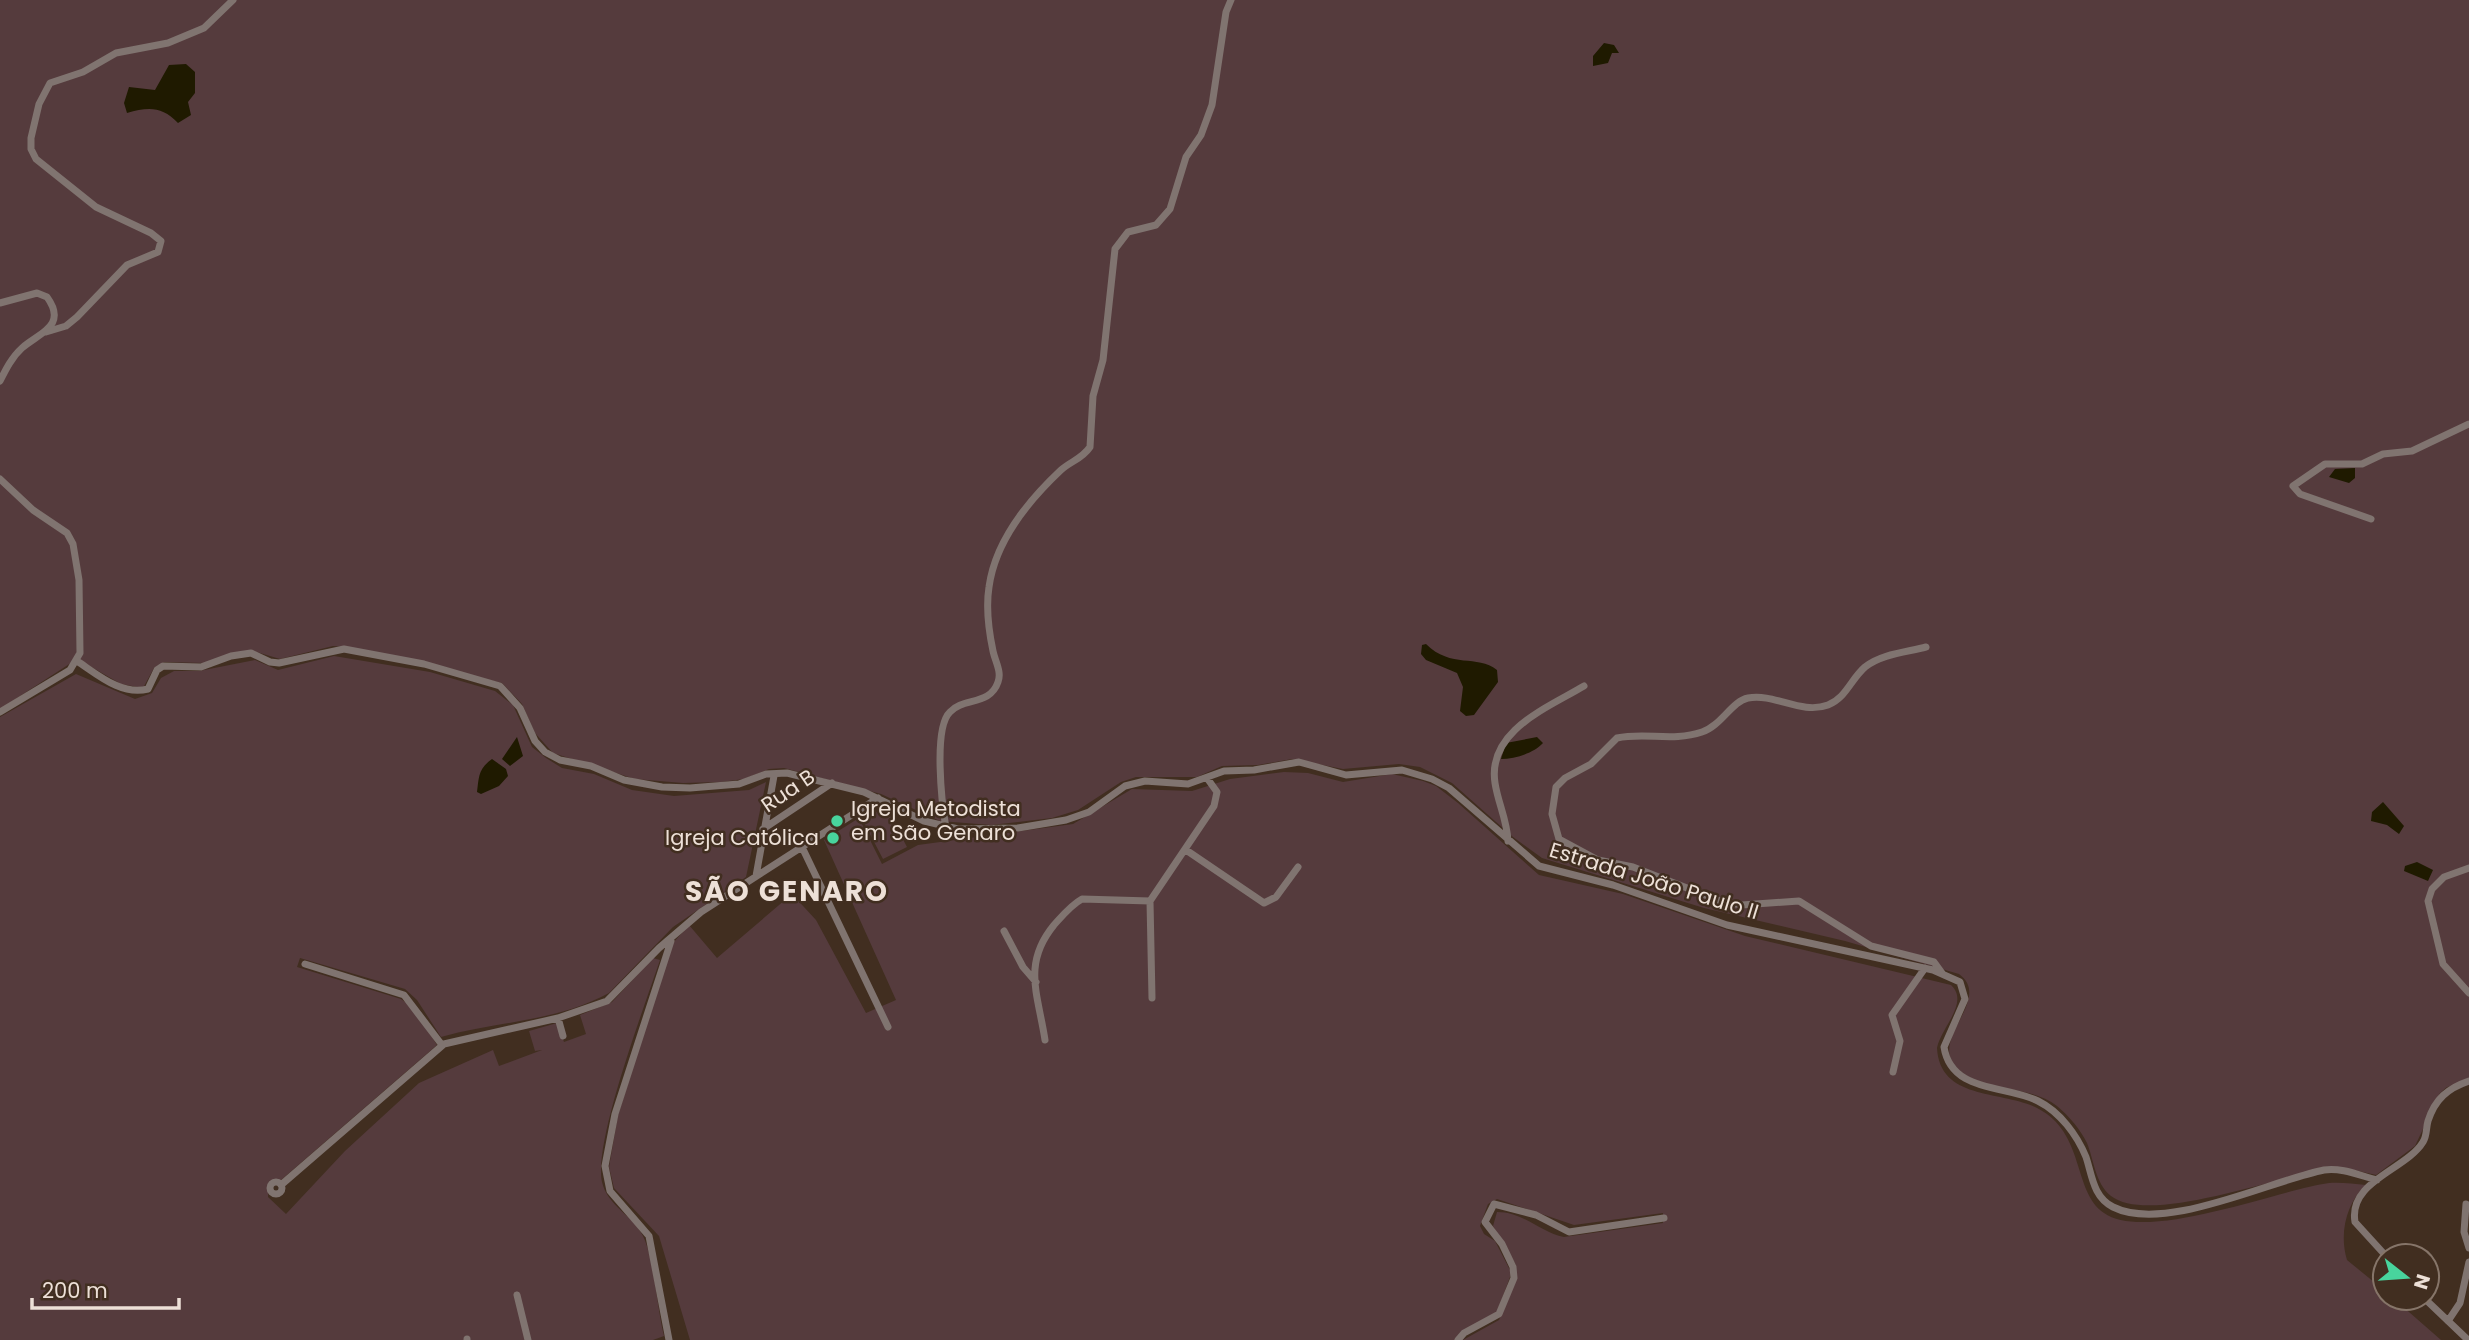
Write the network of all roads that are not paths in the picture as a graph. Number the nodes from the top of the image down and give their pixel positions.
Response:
1 (233, 0) edge
2 (1231, 0) edge
3 (0, 303) edge
4 (46, 332) junction
5 (0, 381) edge
6 (2469, 424) edge
7 (0, 479) edge
8 (2371, 519) dead end
9 (1926, 647) dead end
10 (77, 661) junction
11 (1584, 687) dead end
12 (0, 712) edge
13 (774, 776) junction
14 (1207, 778) junction
15 (832, 783) junction
16 (878, 798) junction
17 (946, 828) junction
18 (763, 829) junction
19 (1508, 841) junction
20 (802, 847) junction
21 (1186, 849) junction
22 (1298, 867) dead end
23 (2469, 868) edge
24 (756, 876) junction
25 (1150, 901) junction
26 (677, 931) junction
27 (1004, 931) dead end
28 (305, 964) dead end
29 (1925, 968) junction
30 (1942, 973) junction
31 (1036, 982) junction
32 (2469, 993) edge
33 (1152, 998) dead end
34 (558, 1018) junction
35 (888, 1027) dead end
36 (563, 1036) dead end
37 (1045, 1040) dead end
38 (442, 1045) junction
39 (1893, 1072) dead end
40 (2469, 1081) edge
41 (2376, 1180) junction
42 (281, 1185) dead end
43 (2466, 1204) dead end
44 (1664, 1218) dead end
45 (2374, 1242) edge
46 (2469, 1248) edge
47 (2469, 1262) edge
48 (517, 1295) dead end
49 (2439, 1312) edge
50 (2448, 1321) junction
51 (528, 1340) edge
52 (669, 1340) edge
53 (1458, 1340) edge
54 (2468, 1340) edge

1 - 4 street
2 - 17 street
3 - 4 street
4 - 5 street
6 - 8 street
7 - 10 street
9 - 30 street
10 - 12 street
10 - 13 street, Estrada João Paulo II
11 - 19 street
13 - 15 street, Estrada João Paulo II
13 - 18 street
14 - 17 street, Estrada João Paulo II
14 - 19 street, Estrada João Paulo II
14 - 21 street
15 - 16 street, Estrada João Paulo II
15 - 18 street, Rua B
16 - 17 street, Estrada João Paulo II
16 - 20 street
18 - 24 street
19 - 29 street, Estrada João Paulo II
20 - 24 street
20 - 35 street
21 - 22 street
21 - 25 street
23 - 32 street
24 - 26 street
25 - 31 street
25 - 33 street
26 - 34 street
26 - 52 street
27 - 31 street
28 - 38 street
29 - 30 street, Estrada João Paulo II
29 - 39 street
30 - 41 street, Estrada João Paulo II
31 - 37 street
34 - 36 street
34 - 38 street
38 - 42 street
40 - 41 street
41 - 45 street
43 - 46 street
44 - 53 street
47 - 50 street
48 - 51 street
49 - 50 street
50 - 54 street

